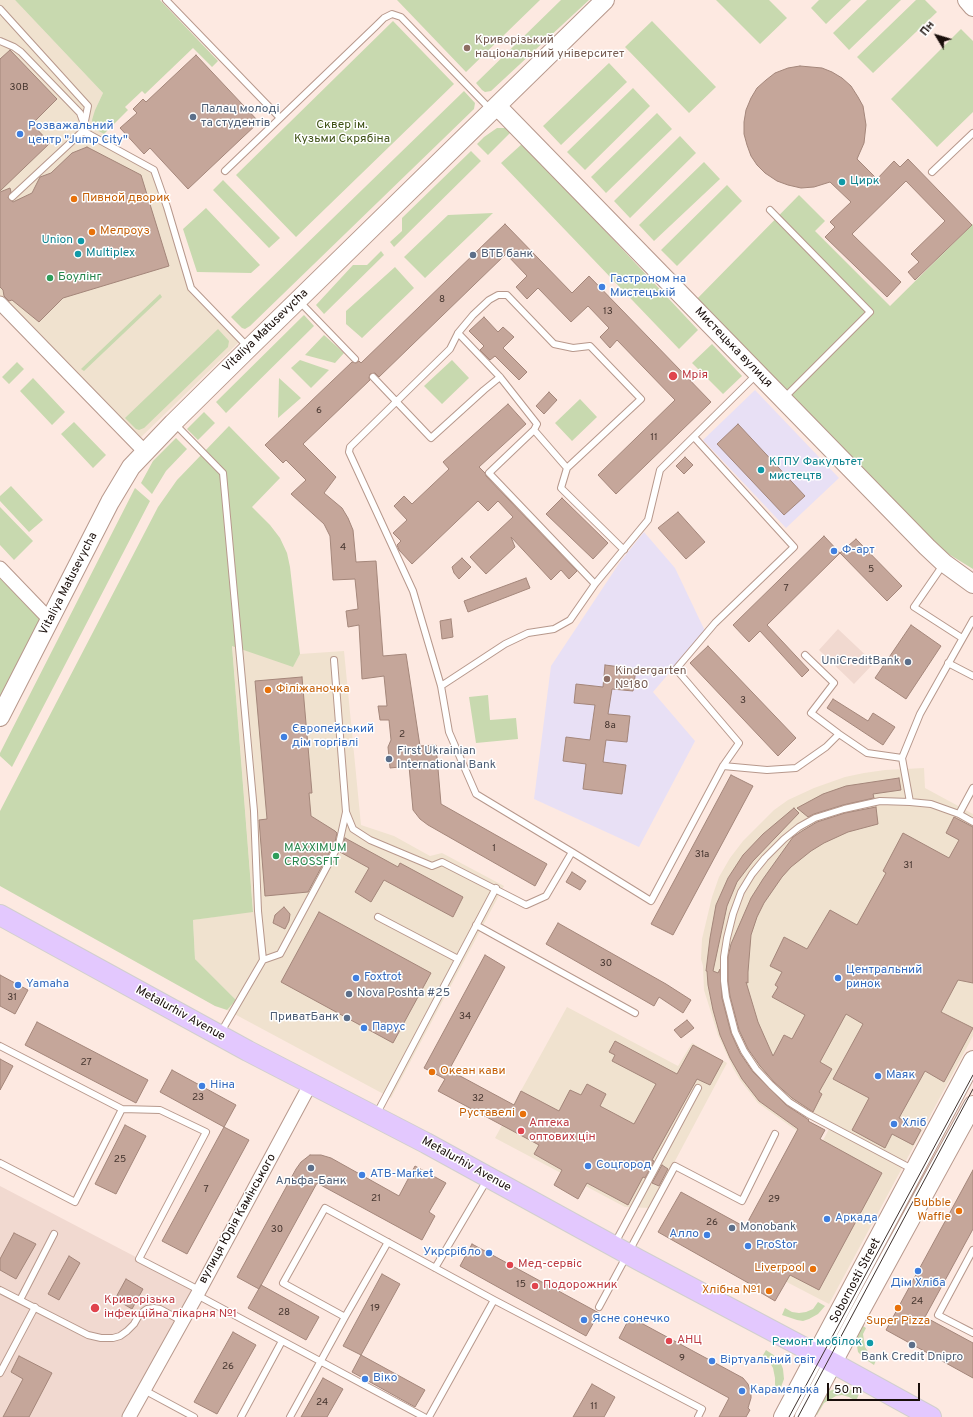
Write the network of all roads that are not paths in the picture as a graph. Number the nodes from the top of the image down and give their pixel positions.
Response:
1 (166, 0) edge
2 (605, 0) edge
3 (967, 0) edge
4 (973, 7) edge
5 (0, 9) edge
6 (0, 41) edge
7 (494, 108) junction
8 (280, 118) junction
9 (83, 128) junction
10 (973, 133) edge
11 (225, 171) dead end
12 (932, 172) dead end
13 (12, 197) dead end
14 (770, 210) dead end
15 (298, 300) junction
16 (0, 303) edge
17 (458, 333) junction
18 (249, 348) junction
19 (355, 359) dead end
20 (758, 374) junction
21 (372, 377) dead end
22 (500, 377) junction
23 (782, 399) junction
24 (397, 402) junction
25 (174, 423) junction
26 (534, 430) junction
27 (694, 437) junction
28 (145, 452) junction
29 (567, 468) junction
30 (624, 550) junction
31 (944, 563) junction
32 (0, 568) edge
33 (595, 584) junction
34 (973, 584) edge
35 (50, 620) junction
36 (973, 620) edge
37 (962, 638) junction
38 (805, 655) dead end
39 (334, 660) dead end
40 (948, 663) junction
41 (973, 676) edge
42 (441, 686) junction
43 (0, 717) edge
44 (839, 734) junction
45 (902, 758) junction
46 (723, 766) junction
47 (973, 788) edge
48 (910, 802) junction
49 (346, 812) junction
50 (959, 814) junction
51 (973, 822) edge
52 (572, 852) junction
53 (496, 888) junction
54 (0, 915) edge
55 (378, 917) dead end
56 (476, 925) junction
57 (263, 960) junction
58 (458, 960) junction
59 (635, 1013) dead end
60 (219, 1035) junction
61 (0, 1046) edge
62 (973, 1060) edge
63 (311, 1083) junction
64 (698, 1088) dead end
65 (973, 1106) edge
66 (122, 1109) junction
67 (375, 1116) junction
68 (775, 1134) dead end
69 (0, 1163) edge
70 (914, 1170) junction
71 (488, 1178) junction
72 (54, 1234) dead end
73 (388, 1242) junction
74 (621, 1250) junction
75 (973, 1250) edge
76 (436, 1268) junction
77 (0, 1290) edge
78 (198, 1292) junction
79 (20, 1300) junction
80 (494, 1300) junction
81 (35, 1307) junction
82 (598, 1308) dead end
83 (345, 1317) junction
84 (182, 1321) junction
85 (973, 1333) edge
86 (282, 1341) junction
87 (825, 1359) junction
88 (321, 1362) junction
89 (0, 1373) edge
90 (144, 1390) junction
91 (129, 1417) edge
92 (194, 1417) edge
93 (241, 1417) edge
94 (290, 1417) edge
95 (424, 1417) edge
96 (428, 1417) edge
97 (698, 1417) edge
98 (783, 1417) edge
99 (804, 1417) edge
100 (931, 1417) edge

1 - 8 lane
2 - 7 street, Vitaliya Matusevycha
3 - 4 street
5 - 9 lane
6 - 9 lane
7 - 8 lane
7 - 15 street, Vitaliya Matusevycha
7 - 20 street, Мистецька вулиця
8 - 11 lane
9 - 13 lane
9 - 18 lane
10 - 12 lane
14 - 23 lane
15 - 18 street, Vitaliya Matusevycha
15 - 19 lane
16 - 28 street
17 - 22 lane
17 - 24 lane
17 - 29 lane
18 - 25 street, Vitaliya Matusevycha
20 - 23 street, Мистецька вулиця
20 - 27 lane
21 - 24 lane
22 - 24 lane
22 - 26 lane
23 - 31 street, Мистецька вулиця
24 - 42 lane
25 - 28 street, Vitaliya Matusevycha
25 - 57 lane
26 - 29 lane
26 - 33 lane
27 - 30 lane
27 - 46 lane
28 - 35 street, Vitaliya Matusevycha
29 - 30 lane
30 - 33 lane
31 - 34 street, Мистецька вулиця
31 - 37 lane
32 - 35 street
33 - 42 lane
35 - 43 street, Vitaliya Matusevycha
36 - 37 lane
37 - 40 lane
38 - 44 lane
39 - 49 lane
40 - 41 lane
40 - 45 lane
42 - 52 lane
44 - 45 lane
44 - 46 lane
45 - 48 lane
46 - 52 lane
47 - 50 lane
48 - 50 lane
48 - 70 lane
49 - 53 lane
49 - 57 lane
50 - 51 lane
52 - 53 lane
53 - 56 lane
54 - 60 main road, Metalurhiv Avenue
55 - 58 lane
56 - 58 lane
56 - 59 lane
57 - 60 lane
58 - 67 lane
60 - 63 main road, Metalurhiv Avenue
61 - 66 lane
62 - 70 street, Sobornosti Street
63 - 67 main road, Metalurhiv Avenue
63 - 78 street, вулиця Юрія Камінського
64 - 74 lane
65 - 87 street, Sobornosti Street
66 - 69 lane
66 - 78 lane
67 - 71 main road, Metalurhiv Avenue
68 - 74 lane
70 - 87 street, Sobornosti Street
71 - 74 main road, Metalurhiv Avenue
71 - 76 lane
72 - 79 lane
73 - 76 lane
73 - 83 lane
73 - 83 lane
74 - 82 lane
74 - 87 main road, Metalurhiv Avenue
75 - 85 lane
76 - 80 lane
77 - 79 lane
78 - 84 street, вулиця Юрія Камінського
78 - 86 lane
79 - 81 lane
80 - 96 lane
80 - 97 lane
81 - 84 lane
81 - 89 lane
83 - 88 lane
84 - 90 street, вулиця Юрія Камінського
86 - 88 lane
86 - 93 lane
87 - 98 street, Sobornosti Street
87 - 99 street, Sobornosti Street
87 - 100 main road, Metalurhiv Avenue
88 - 94 lane
88 - 95 lane
90 - 91 street, вулиця Юрія Камінського
90 - 92 lane

